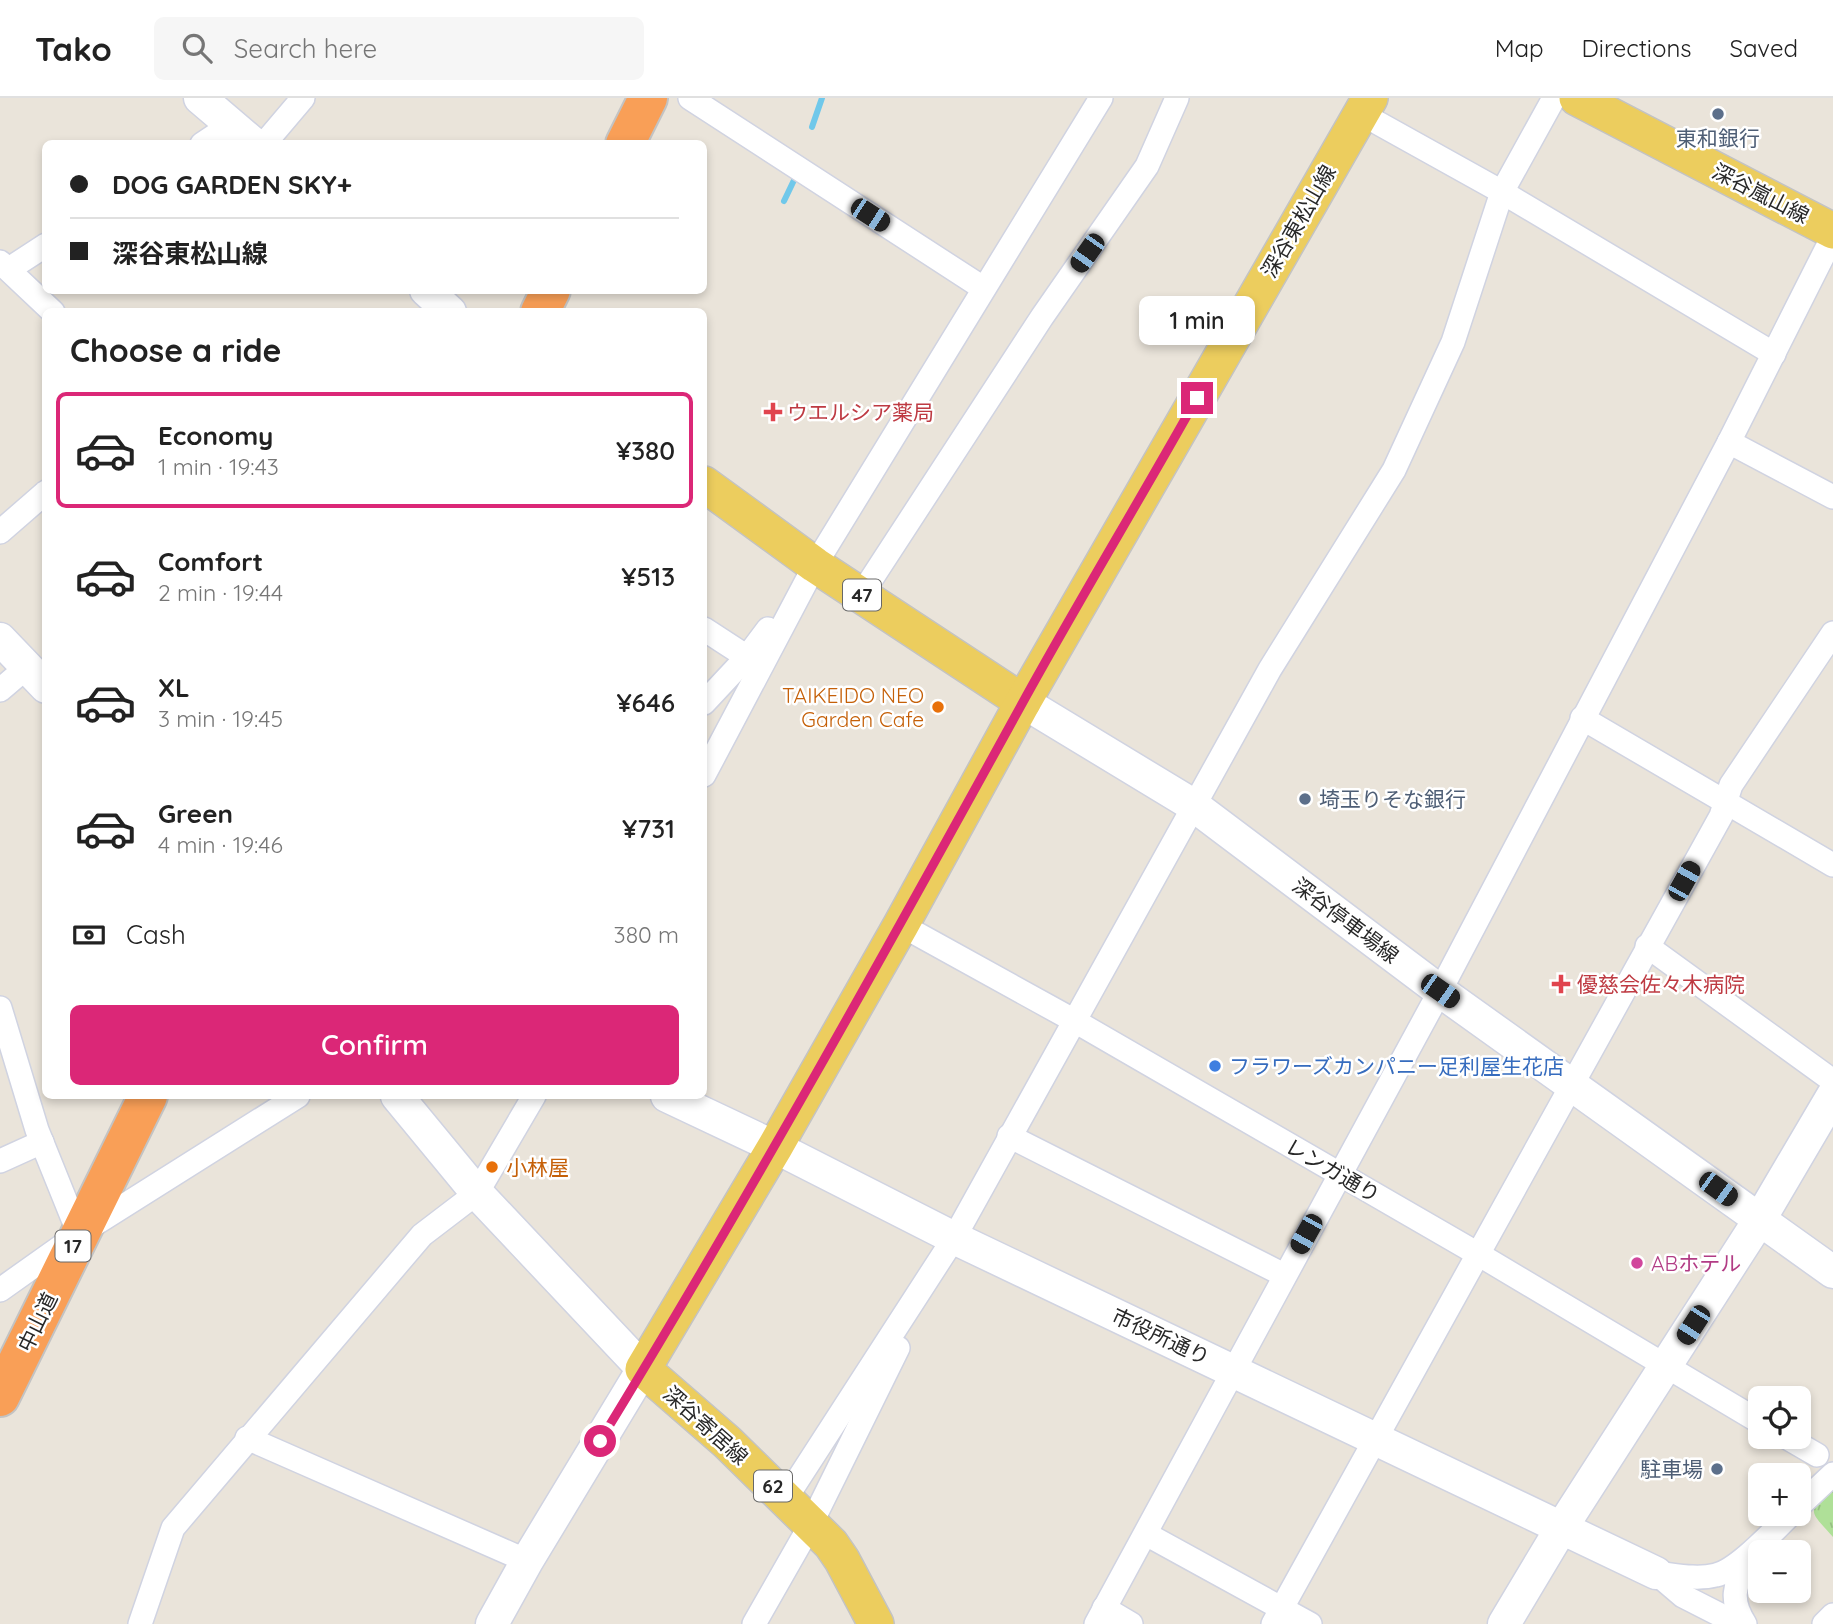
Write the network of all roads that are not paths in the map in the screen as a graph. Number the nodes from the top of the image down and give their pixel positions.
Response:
1 (200, 98) edge
2 (303, 98) edge
3 (648, 98) edge
4 (690, 98) edge
5 (1101, 98) edge
6 (1177, 98) edge
7 (1554, 98) edge
8 (1577, 98) edge
9 (1365, 106) edge
10 (243, 134) edge
11 (218, 140) edge
12 (267, 140) edge
13 (627, 140) edge
14 (1502, 192) junction
15 (1833, 233) edge
16 (42, 247) edge
17 (4, 265) edge
18 (983, 288) junction
19 (430, 294) edge
20 (49, 308) edge
21 (446, 308) edge
22 (1774, 354) junction
23 (1730, 442) junction
24 (707, 486) edge
25 (42, 495) edge
26 (1833, 497) edge
27 (0, 532) edge
28 (815, 565) junction
29 (861, 595) junction
30 (707, 631) edge
31 (1833, 633) edge
32 (0, 639) edge
33 (747, 657) junction
34 (36, 677) edge
35 (0, 690) edge
36 (707, 700) edge
37 (1023, 702) junction
38 (1582, 718) junction
39 (707, 769) edge
40 (1726, 800) junction
41 (1193, 805) junction
42 (1833, 864) edge
43 (901, 925) junction
44 (1647, 946) junction
45 (1440, 991) junction
46 (0, 1008) edge
47 (1073, 1020) junction
48 (1833, 1081) edge
49 (1572, 1084) junction
50 (1833, 1095) edge
51 (146, 1099) edge
52 (293, 1099) edge
53 (399, 1099) edge
54 (532, 1099) edge
55 (673, 1099) edge
56 (1009, 1136) junction
57 (42, 1142) junction
58 (775, 1147) junction
59 (0, 1161) edge
60 (1339, 1174) junction
61 (477, 1193) junction
62 (1760, 1219) junction
63 (79, 1234) junction
64 (954, 1238) junction
65 (1478, 1254) junction
66 (1833, 1272) edge
67 (1284, 1275) junction
68 (0, 1290) edge
69 (1666, 1367) junction
70 (643, 1370) junction
71 (1232, 1370) junction
72 (0, 1397) edge
73 (1748, 1415) edge
74 (247, 1438) junction
75 (1377, 1439) junction
76 (1807, 1449) edge
77 (1817, 1455) dead end
78 (1833, 1474) edge
79 (1811, 1495) edge
80 (786, 1498) junction
81 (810, 1524) junction
82 (1778, 1526) edge
83 (1562, 1527) junction
84 (1146, 1534) junction
85 (1764, 1540) edge
86 (1748, 1554) edge
87 (1748, 1558) edge
88 (527, 1560) junction
89 (1656, 1573) junction
90 (1833, 1615) edge
91 (1100, 1616) edge
92 (1277, 1616) edge
93 (140, 1624) edge
94 (492, 1624) edge
95 (754, 1624) edge
96 (876, 1624) edge
97 (1131, 1624) edge
98 (1310, 1624) edge
99 (1504, 1624) edge
100 (1738, 1624) edge
101 (1745, 1624) edge
102 (1824, 1624) edge

1 - 10 street
2 - 12 street
3 - 13 highway
4 - 18 street
5 - 18 street
6 - 29 street
7 - 14 street
8 - 15 main road, 深谷嵐山線
9 - 14 street
9 - 37 main road, 深谷東松山線
10 - 11 street
14 - 22 street
14 - 41 street
15 - 22 street
16 - 17 street
17 - 20 street
18 - 28 street
19 - 21 street
22 - 23 street
23 - 26 street
23 - 38 street
24 - 28 main road, 47
25 - 27 street
28 - 29 main road, 47
28 - 33 street
28 - 39 street
29 - 37 main road, 47
30 - 33 street
31 - 40 street
32 - 34 street
33 - 36 street
34 - 35 street
37 - 41 street, 深谷停車場線
37 - 43 main road, 深谷寄居線
38 - 40 street
38 - 45 street
40 - 42 street
40 - 44 street
41 - 45 street, 深谷停車場線
41 - 47 street
43 - 47 street, レンガ通り
43 - 58 main road, 深谷寄居線
44 - 48 street
44 - 49 street
45 - 49 street, 深谷停車場線
45 - 60 street
46 - 57 street
47 - 56 street
47 - 60 street, レンガ通り
49 - 62 street, 深谷停車場線
49 - 65 street
50 - 62 street
51 - 63 highway, 中山道 / 17
52 - 63 street
53 - 61 street
54 - 61 street
55 - 58 street, 市役所通り
56 - 64 street
56 - 67 street
57 - 59 street
57 - 63 street
58 - 64 street, 市役所通り
58 - 70 main road, 深谷寄居線
60 - 65 street, レンガ通り
60 - 67 street
61 - 70 street
61 - 74 street
62 - 66 street, 深谷停車場線
62 - 69 street
63 - 68 street
63 - 72 highway, 中山道 / 17
64 - 71 street, 市役所通り
64 - 80 street
64 - 81 street
65 - 69 street, レンガ通り
65 - 75 street
67 - 71 street
69 - 73 street, レンガ通り
69 - 83 street
70 - 80 main road, 深谷寄居線 / 62
70 - 88 street
71 - 75 street, 市役所通り
71 - 84 street
74 - 88 street
74 - 93 street
75 - 83 street, 市役所通り
75 - 92 street
76 - 77 street
78 - 79 street
80 - 81 main road, 深谷寄居線 / 62
81 - 95 street
81 - 96 main road, 深谷寄居線 / 62
82 - 85 street
83 - 89 street, 市役所通り
83 - 99 street
84 - 91 street
84 - 92 street
86 - 89 street
87 - 101 street
88 - 94 street
89 - 100 street
90 - 102 street
91 - 97 street
92 - 98 street

